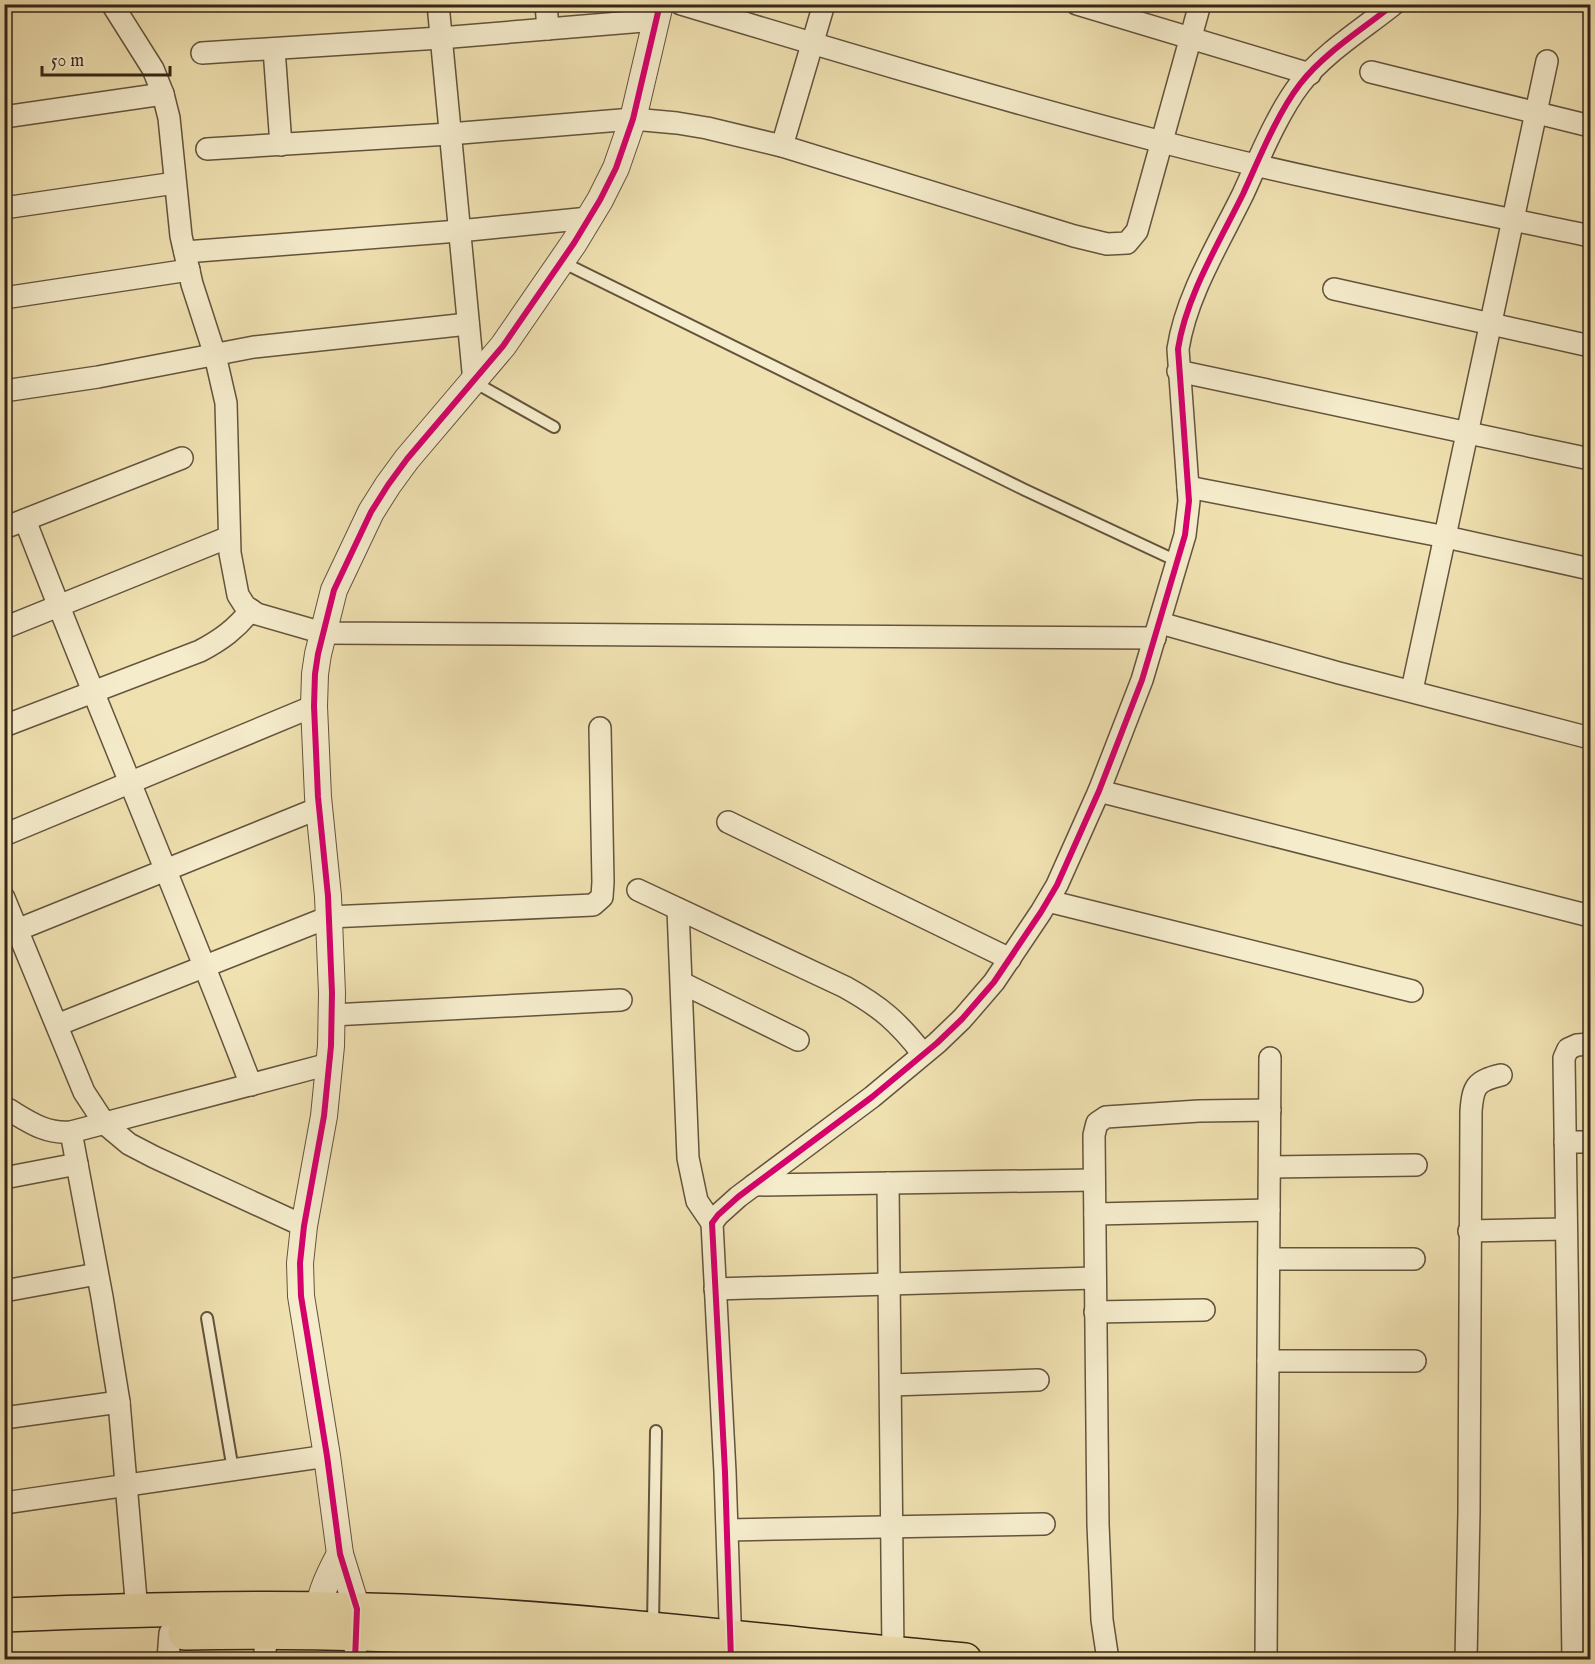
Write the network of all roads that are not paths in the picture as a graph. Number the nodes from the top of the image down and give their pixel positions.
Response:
1 (112, 4) edge
2 (438, 4) edge
3 (546, 4) edge
4 (681, 4) edge
5 (824, 4) edge
6 (1077, 4) edge
7 (1200, 4) edge
8 (1394, 4) edge
9 (658, 13) edge
10 (548, 29) junction
11 (1191, 37) junction
12 (441, 38) junction
13 (812, 44) junction
14 (274, 49) junction
15 (202, 53) dead end
16 (1547, 61) dead end
17 (1371, 72) dead end
18 (1310, 74) junction
19 (163, 94) junction
20 (1536, 113) junction
21 (4, 117) edge
22 (633, 119) junction
23 (1590, 126) edge
24 (449, 134) junction
25 (1162, 142) junction
26 (281, 145) junction
27 (782, 146) junction
28 (207, 149) dead end
29 (1256, 165) junction
30 (175, 183) junction
31 (4, 208) edge
32 (589, 218) junction
33 (1512, 220) junction
34 (459, 231) junction
35 (1590, 236) edge
36 (187, 261) junction
37 (562, 261) junction
38 (1334, 289) dead end
39 (4, 298) edge
40 (1491, 323) junction
41 (468, 324) junction
42 (1590, 346) edge
43 (215, 355) junction
44 (1178, 371) junction
45 (474, 382) junction
46 (4, 391) edge
47 (554, 428) dead end
48 (1467, 433) junction
49 (182, 458) dead end
50 (1590, 459) edge
51 (1188, 487) junction
52 (25, 520) junction
53 (4, 528) edge
54 (230, 537) junction
55 (1446, 537) junction
56 (1179, 562) junction
57 (1590, 568) edge
58 (58, 606) junction
59 (251, 610) junction
60 (4, 628) edge
61 (1158, 630) junction
62 (323, 633) junction
63 (1412, 690) junction
64 (93, 692) junction
65 (314, 706) junction
66 (4, 726) edge
67 (600, 728) dead end
68 (1590, 738) edge
69 (130, 782) junction
70 (1100, 791) junction
71 (319, 808) junction
72 (728, 822) dead end
73 (4, 835) edge
74 (165, 869) junction
75 (638, 890) dead end
76 (4, 897) edge
77 (1048, 901) junction
78 (678, 909) junction
79 (1590, 916) edge
80 (328, 917) junction
81 (17, 930) junction
82 (1010, 959) junction
83 (205, 965) junction
84 (682, 983) junction
85 (1412, 991) dead end
86 (621, 1000) dead end
87 (332, 1015) junction
88 (57, 1025) junction
89 (798, 1040) dead end
90 (1590, 1044) edge
91 (923, 1054) junction
92 (1270, 1058) dead end
93 (329, 1064) junction
94 (1501, 1075) dead end
95 (251, 1085) junction
96 (4, 1107) edge
97 (1270, 1110) junction
98 (105, 1124) junction
99 (70, 1132) junction
100 (1565, 1142) junction
101 (1590, 1142) edge
102 (76, 1164) junction
103 (1416, 1165) dead end
104 (1270, 1167) junction
105 (4, 1178) edge
106 (1094, 1180) junction
107 (888, 1183) junction
108 (754, 1185) junction
109 (1269, 1210) junction
110 (1095, 1214) junction
111 (712, 1223) junction
112 (304, 1226) junction
113 (1566, 1229) junction
114 (1469, 1231) junction
115 (1414, 1259) dead end
116 (1269, 1260) junction
117 (98, 1274) junction
118 (1095, 1278) junction
119 (890, 1282) junction
120 (715, 1289) junction
121 (4, 1291) edge
122 (1204, 1310) dead end
123 (1095, 1312) junction
124 (207, 1318) dead end
125 (1269, 1361) junction
126 (1414, 1361) dead end
127 (1038, 1380) dead end
128 (891, 1385) junction
129 (119, 1402) junction
130 (4, 1418) edge
131 (656, 1431) dead end
132 (327, 1456) junction
133 (233, 1470) junction
134 (126, 1486) junction
135 (4, 1503) edge
136 (1044, 1524) dead end
137 (891, 1527) junction
138 (728, 1530) junction
139 (340, 1554) junction
140 (136, 1611) junction
141 (4, 1615) edge
142 (316, 1621) junction
143 (653, 1629) junction
144 (356, 1634) edge
145 (4, 1637) edge
146 (169, 1646) edge
147 (266, 1646) edge
148 (729, 1652) edge
149 (893, 1653) junction
150 (1579, 1655) edge
151 (965, 1659) edge
152 (1108, 1659) edge
153 (1266, 1659) edge
154 (1466, 1659) edge

1 - 19 street
2 - 12 street
3 - 10 street
4 - 13 street
5 - 13 street
6 - 11 street
7 - 11 street
8 - 18 street
9 - 10 street
9 - 22 street
10 - 12 street
11 - 18 street
11 - 25 street
12 - 14 street
12 - 24 street
13 - 25 street
13 - 27 street
14 - 15 street
14 - 26 street
16 - 20 street
17 - 20 street
18 - 29 street
19 - 21 street
19 - 30 street
20 - 23 street
20 - 33 street
22 - 24 street
22 - 27 street
22 - 32 street
24 - 26 street
24 - 34 street
25 - 27 street
25 - 29 street
26 - 28 street
29 - 33 street
29 - 44 street
30 - 31 street
30 - 36 street
32 - 34 street
32 - 37 street
33 - 35 street
33 - 40 street
34 - 36 street
34 - 41 street
36 - 39 street
36 - 43 street
37 - 45 street
37 - 56 lane
38 - 40 street
40 - 42 street
40 - 48 street
41 - 43 street
41 - 45 street
43 - 46 street
43 - 54 street
44 - 48 street
44 - 51 street
45 - 47 lane
45 - 62 street
48 - 50 street
48 - 55 street
49 - 52 street
51 - 55 street
51 - 56 street
52 - 53 street
52 - 58 street
54 - 58 street
54 - 59 street
55 - 57 street
55 - 63 street
56 - 61 street
58 - 60 street
58 - 64 street
59 - 62 street
59 - 64 street
61 - 62 street
61 - 63 street
61 - 70 street
62 - 65 street
63 - 68 street
64 - 66 street
64 - 69 street
65 - 69 street
65 - 71 street
67 - 80 street
69 - 73 street
69 - 74 street
70 - 77 street
70 - 79 street
71 - 74 street
71 - 80 street
72 - 82 street
74 - 81 street
74 - 83 street
75 - 78 street
76 - 81 street
77 - 82 street
77 - 85 street
78 - 84 street
78 - 91 street
80 - 83 street
80 - 87 street
81 - 88 street
82 - 91 street
83 - 88 street
83 - 95 street
84 - 89 street
84 - 111 street
86 - 87 street
87 - 93 street
88 - 98 street
90 - 100 street
91 - 108 street
92 - 97 street
93 - 95 street
93 - 112 street
94 - 114 street
95 - 98 street
96 - 99 street
97 - 104 street
97 - 106 street
98 - 99 street
98 - 112 street
99 - 102 street
100 - 101 street
100 - 113 street
102 - 105 street
102 - 117 street
103 - 104 street
104 - 109 street
106 - 107 street
106 - 110 street
107 - 108 street
107 - 119 street
108 - 111 street
109 - 110 street
109 - 116 street
110 - 118 street
111 - 120 street
112 - 132 street
113 - 114 street
113 - 150 street
114 - 154 street
115 - 116 street
116 - 125 street
117 - 121 street
117 - 129 street
118 - 119 street
118 - 123 street
119 - 120 street
119 - 128 street
120 - 138 street
122 - 123 street
123 - 152 street
124 - 133 lane
125 - 126 street
125 - 153 street
127 - 128 street
128 - 137 street
129 - 130 street
129 - 134 street
131 - 143 lane
132 - 133 street
132 - 139 street
133 - 134 street
134 - 135 street
134 - 140 street
136 - 137 street
137 - 138 street
137 - 149 street
138 - 148 street
139 - 142 street
139 - 144 street
140 - 141 main road
140 - 142 main road
142 - 144 main road
142 - 147 main road
143 - 144 main road
143 - 148 main road
144 - 148 main road
145 - 146 main road
146 - 147 main road
148 - 149 main road
149 - 151 main road

